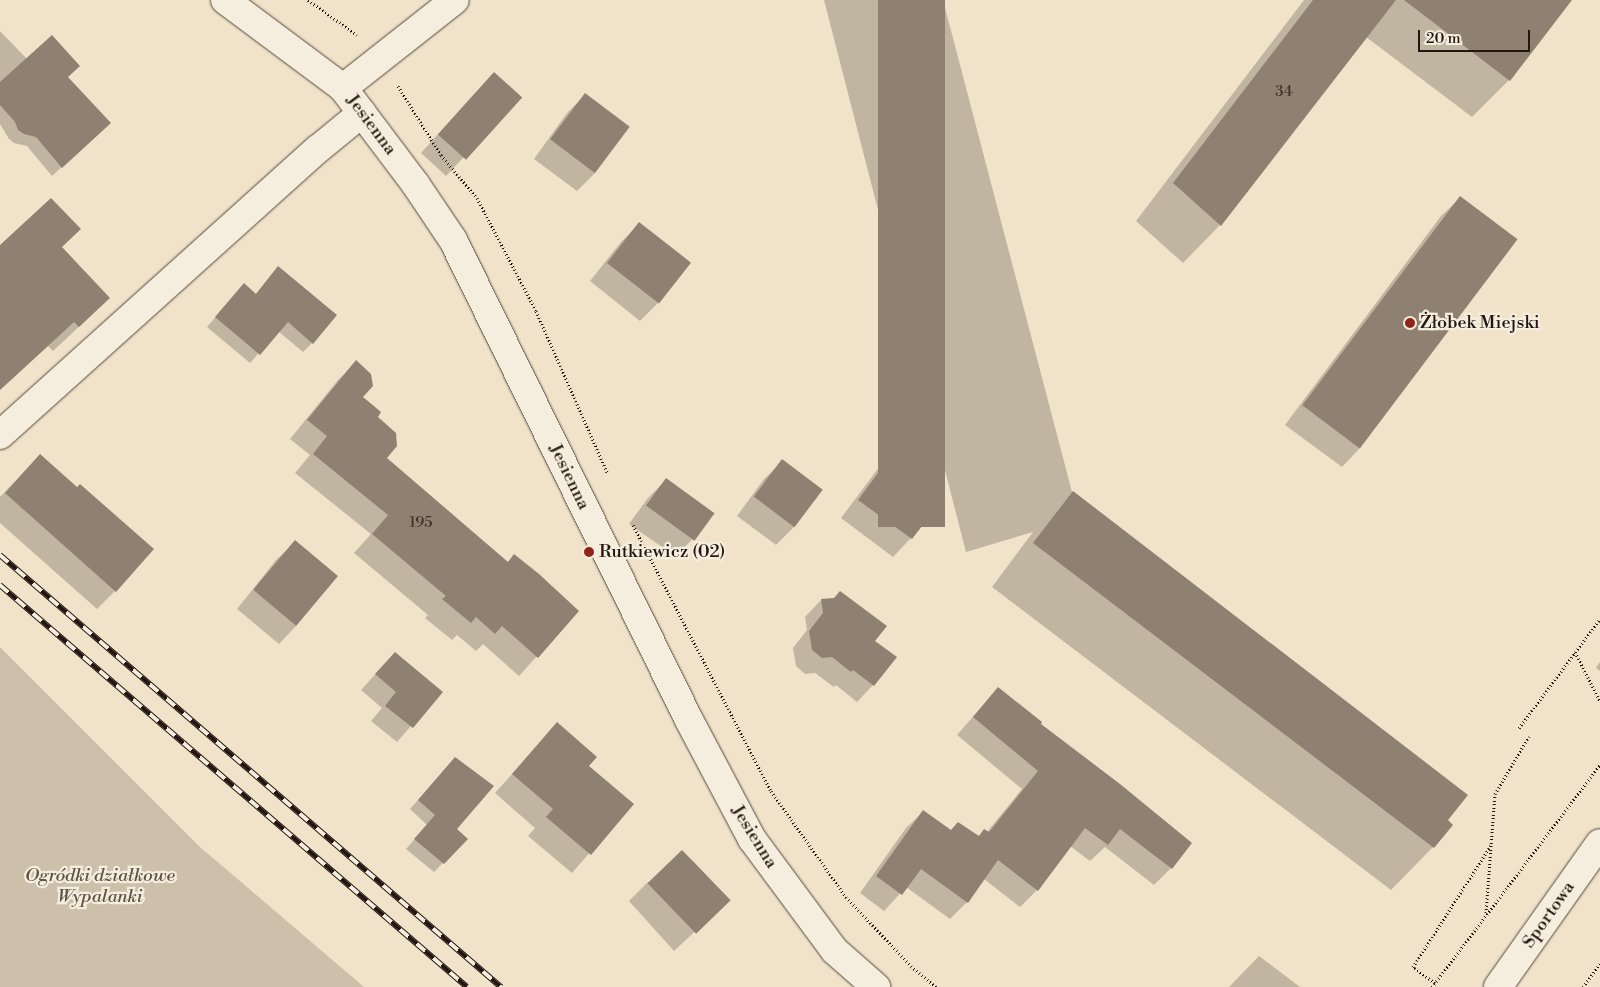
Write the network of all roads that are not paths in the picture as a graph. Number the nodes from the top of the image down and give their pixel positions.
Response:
1 (225, 0) edge
2 (455, 0) edge
3 (343, 88) junction
4 (362, 113) junction
5 (0, 435) edge
6 (1600, 844) edge
7 (876, 987) edge
8 (1498, 987) edge

1 - 3 street, Jesienna
2 - 3 street
3 - 4 street, Jesienna
4 - 5 street
4 - 7 street, Jesienna
6 - 8 street, Sportowa

